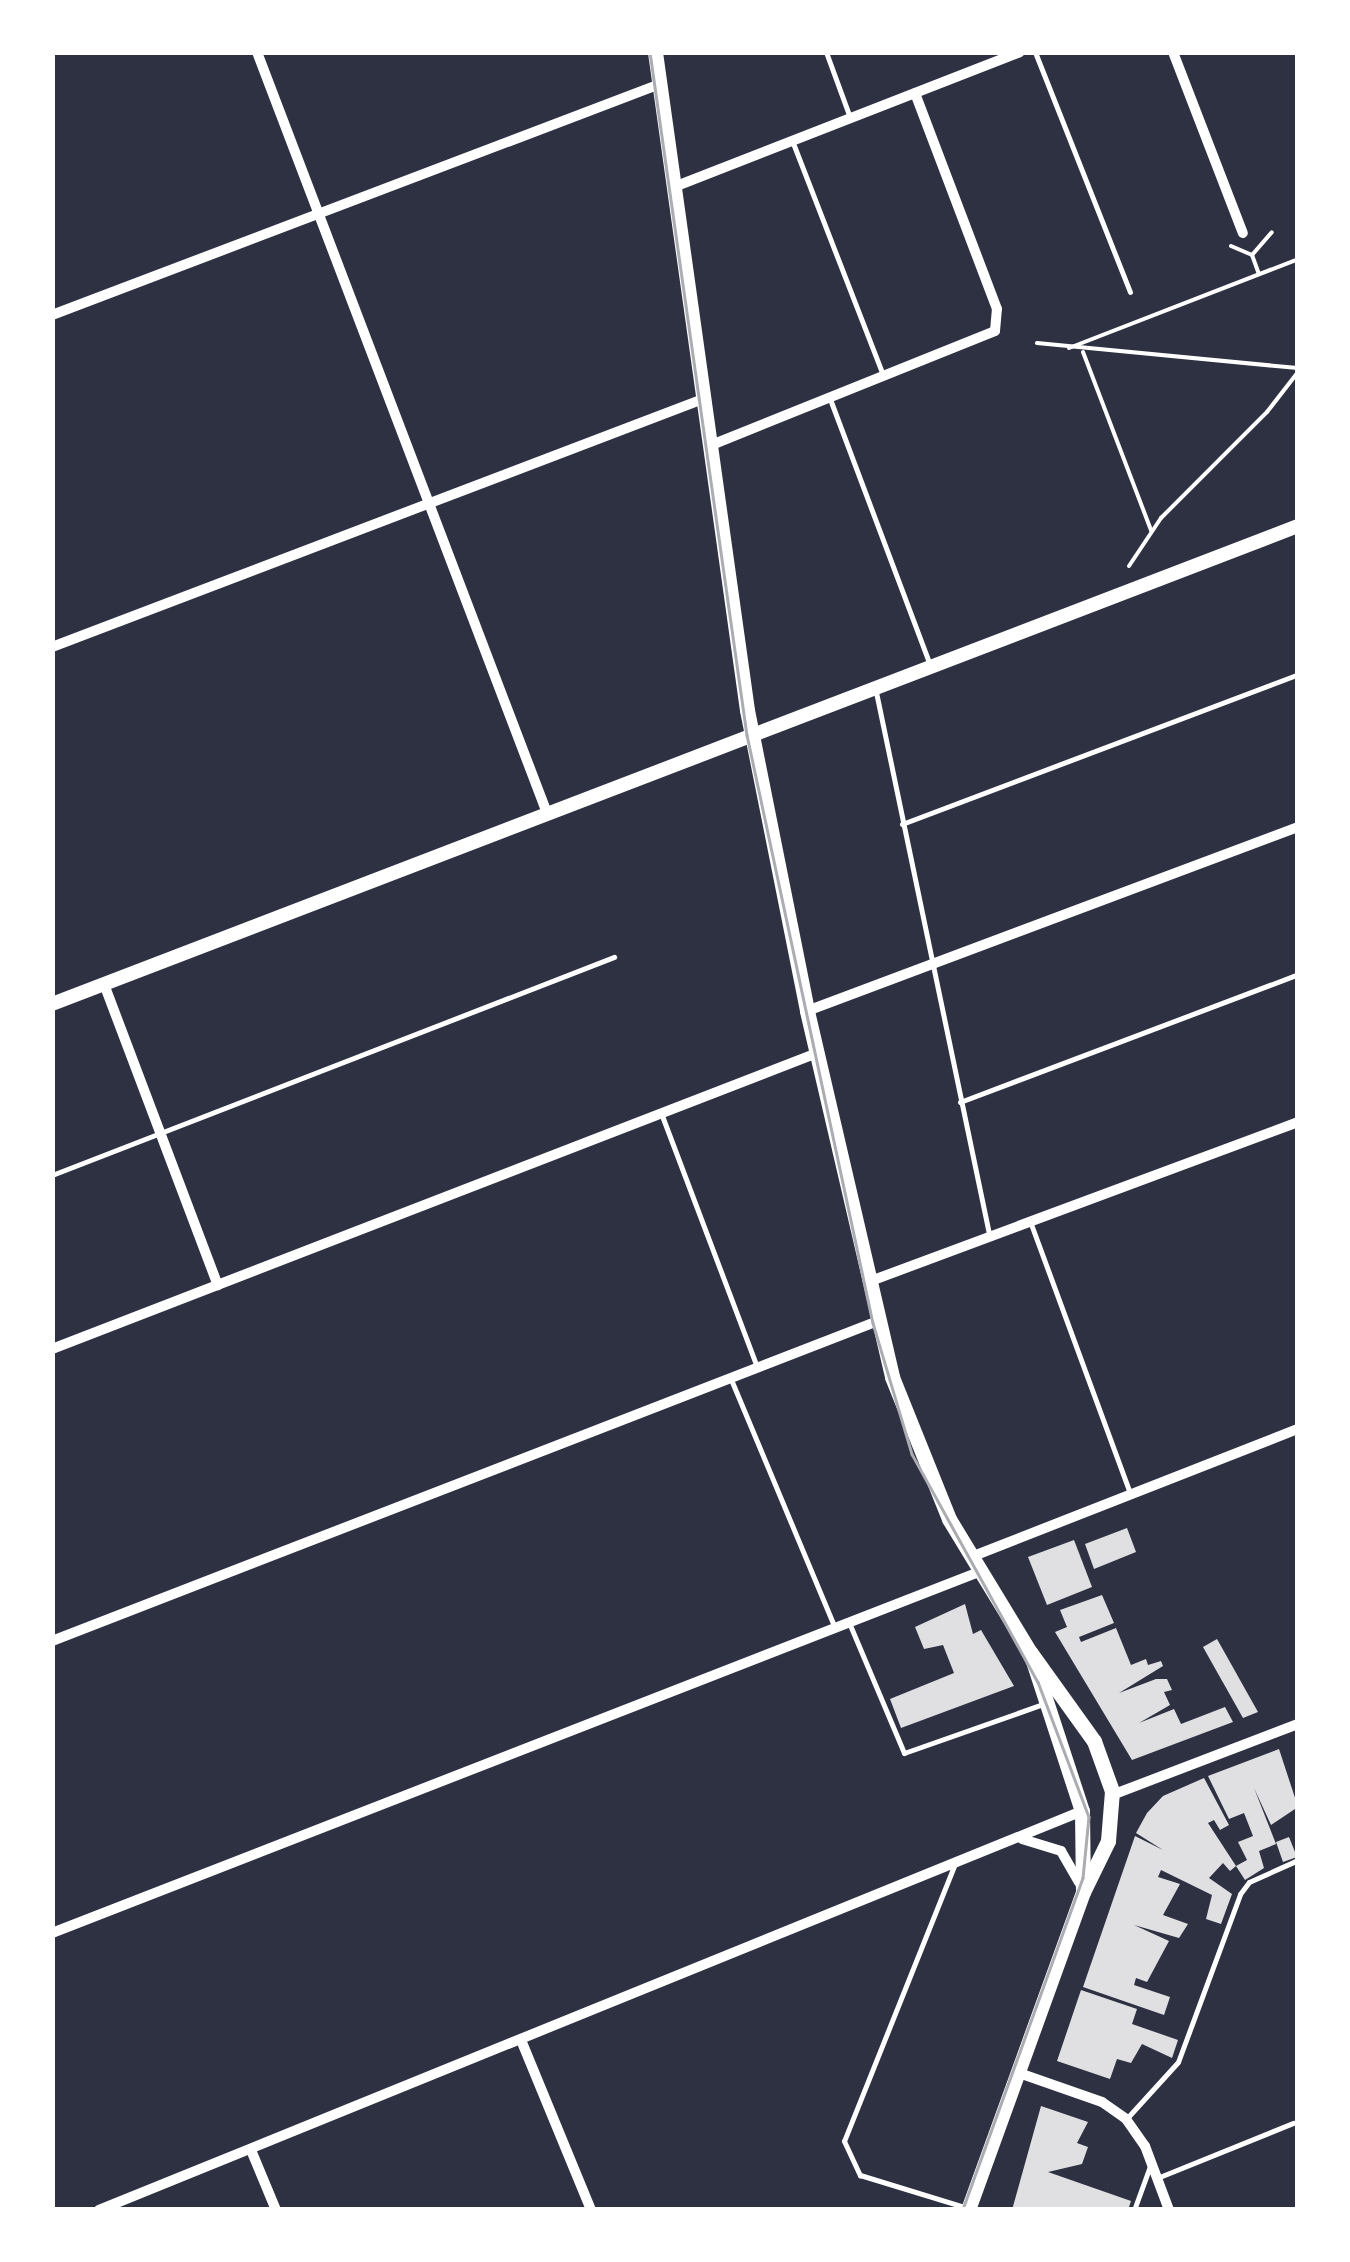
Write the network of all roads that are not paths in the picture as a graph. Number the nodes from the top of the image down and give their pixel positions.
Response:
1 (257, 52) edge
2 (655, 52) edge
3 (826, 52) edge
4 (1020, 52) edge
5 (1034, 52) edge
6 (1173, 52) edge
7 (660, 84) junction
8 (915, 93) junction
9 (850, 118) junction
10 (792, 140) junction
11 (674, 187) junction
12 (318, 214) junction
13 (1243, 232) dead end
14 (1130, 292) dead end
15 (52, 316) edge
16 (884, 378) junction
17 (702, 399) junction
18 (830, 399) junction
19 (709, 446) junction
20 (428, 503) junction
21 (1298, 526) edge
22 (52, 648) edge
23 (929, 664) junction
24 (1298, 674) edge
25 (875, 684) junction
26 (752, 733) junction
27 (547, 813) junction
28 (902, 824) junction
29 (1298, 827) edge
30 (614, 956) dead end
31 (934, 965) junction
32 (1298, 974) edge
33 (104, 984) junction
34 (52, 1004) edge
35 (807, 1011) junction
36 (817, 1053) junction
37 (960, 1102) junction
38 (661, 1114) junction
39 (1298, 1122) edge
40 (161, 1133) junction
41 (52, 1175) edge
42 (1030, 1222) junction
43 (989, 1237) junction
44 (868, 1282) junction
45 (218, 1284) junction
46 (878, 1322) junction
47 (52, 1349) edge
48 (756, 1367) junction
49 (730, 1377) junction
50 (1298, 1429) edge
51 (1130, 1493) junction
52 (971, 1557) junction
53 (979, 1572) junction
54 (849, 1622) junction
55 (834, 1628) junction
56 (52, 1641) edge
57 (1030, 1652) junction
58 (1043, 1704) junction
59 (1297, 1725) edge
60 (1112, 1795) junction
61 (1082, 1811) junction
62 (1020, 1839) junction
63 (1298, 1860) edge
64 (954, 1866) junction
65 (1083, 1892) junction
66 (52, 1933) edge
67 (521, 2040) junction
68 (1019, 2074) junction
69 (1126, 2119) junction
70 (1293, 2123) dead end
71 (251, 2150) junction
72 (1151, 2164) junction
73 (1157, 2178) junction
74 (968, 2209) edge
75 (100, 2210) edge
76 (276, 2210) edge
77 (591, 2210) edge
78 (1134, 2210) edge
79 (1170, 2210) edge

1 - 12 street
2 - 7 main road
3 - 9 lane
4 - 8 street
5 - 14 lane
6 - 13 street
7 - 11 main road
7 - 12 street
8 - 9 street
8 - 16 street
9 - 10 street
10 - 11 street
10 - 16 lane
11 - 17 main road
12 - 15 street
12 - 20 street
16 - 18 street
17 - 19 main road
17 - 20 street
18 - 19 street
18 - 23 lane
19 - 26 main road
20 - 22 street
20 - 27 street
21 - 23 street
23 - 25 street
24 - 28 lane
25 - 26 street
25 - 28 lane
26 - 27 street
26 - 35 main road
27 - 33 street
28 - 31 lane
29 - 31 street
30 - 40 lane
31 - 35 street
31 - 37 lane
32 - 37 lane
33 - 34 street
33 - 40 street
35 - 36 main road
36 - 38 street
36 - 44 main road
37 - 43 lane
38 - 45 street
38 - 48 lane
39 - 42 street
40 - 41 lane
40 - 45 street
42 - 43 street
42 - 51 lane
43 - 44 street
44 - 46 main road
45 - 47 street
46 - 48 street
46 - 52 main road
48 - 49 street
49 - 55 lane
49 - 56 street
50 - 51 street
51 - 52 street
52 - 53 main road
53 - 54 street
53 - 57 main road
54 - 55 street
54 - 58 lane
55 - 66 street
57 - 58 main road
57 - 60 main road
58 - 61 main road
59 - 60 street
60 - 61 main road
60 - 65 main road
61 - 62 street
61 - 65 main road
62 - 64 street
62 - 65 street
63 - 69 lane
64 - 67 street
64 - 74 lane
65 - 68 main road
67 - 71 street
67 - 77 street
68 - 69 street
68 - 74 main road
69 - 72 street
70 - 73 lane
71 - 75 street
71 - 76 street
72 - 73 street
72 - 78 lane
73 - 79 street

